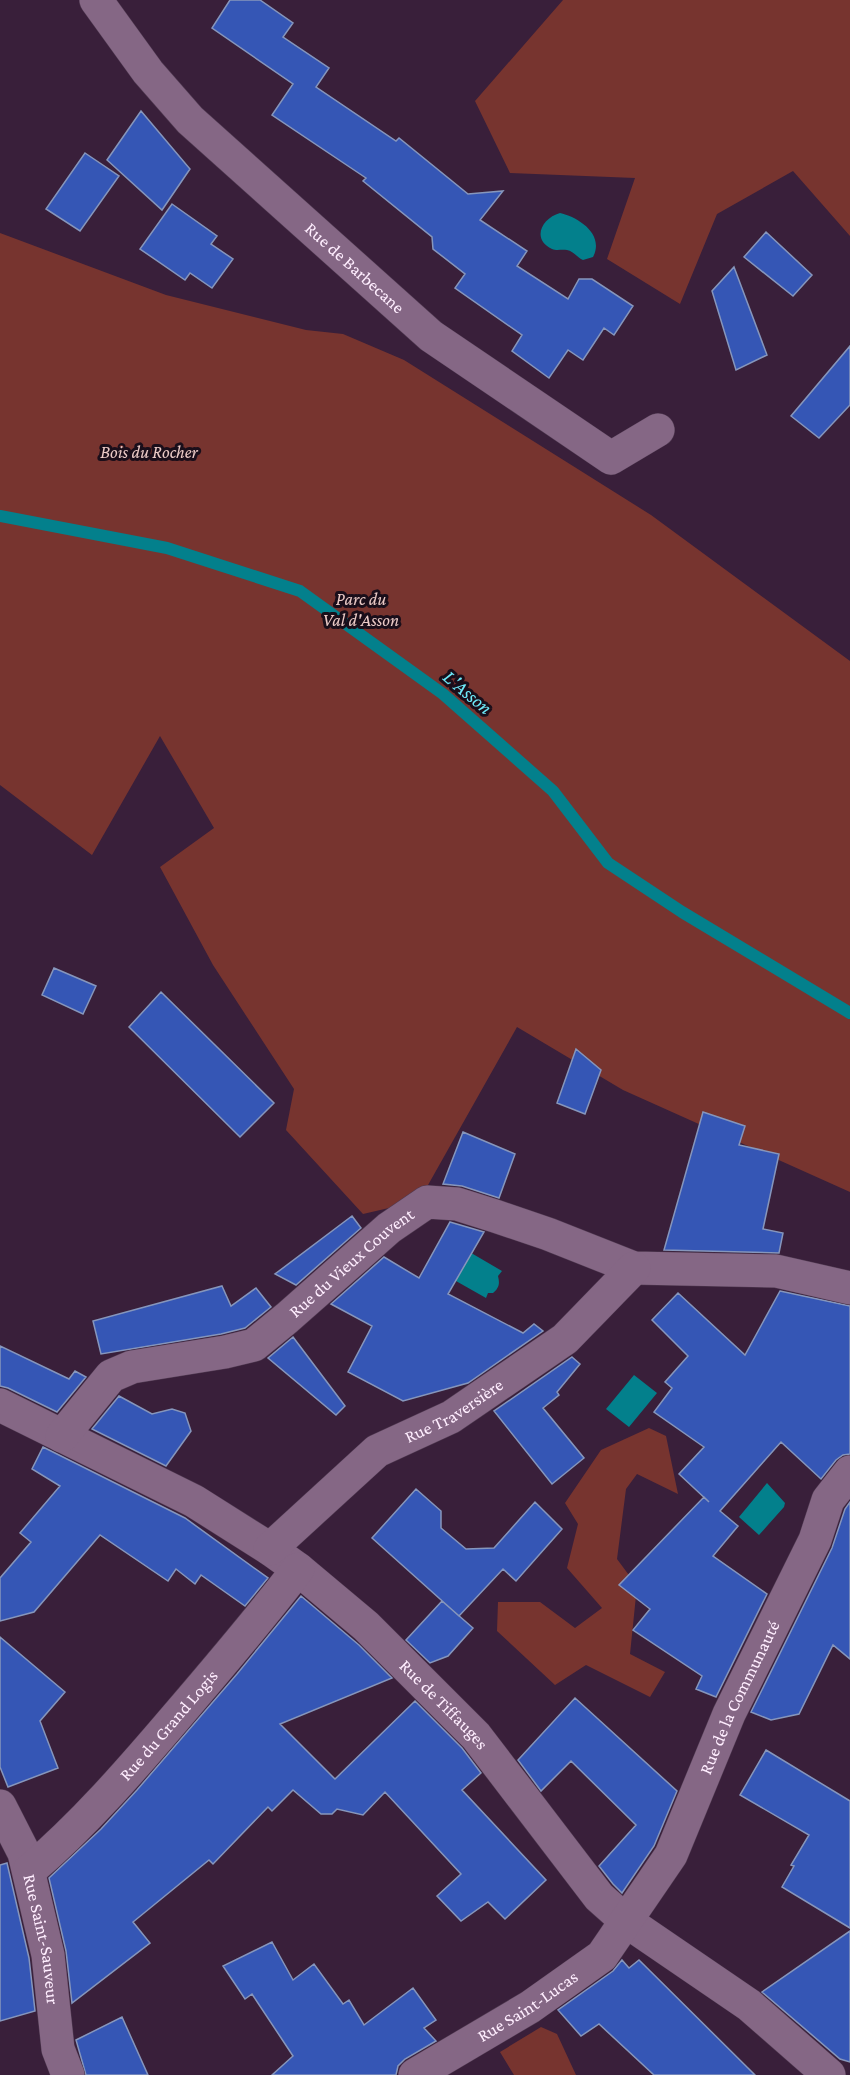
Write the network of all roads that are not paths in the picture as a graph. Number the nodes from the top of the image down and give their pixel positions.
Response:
1 (96, 0) edge
2 (658, 430) dead end
3 (634, 1268) junction
4 (850, 1288) edge
5 (0, 1405) edge
6 (62, 1436) junction
7 (850, 1472) edge
8 (270, 1549) junction
9 (298, 1569) junction
10 (0, 1806) edge
11 (16, 1853) edge
12 (626, 1921) junction
13 (68, 2075) edge
14 (415, 2075) edge
15 (829, 2075) edge

1 - 2 street, Rue de Barbecane
3 - 4 street, Rue du Vieux Couvent
3 - 6 street, Rue du Vieux Couvent
3 - 8 street, Rue Traversière
5 - 6 street, Rue de Tiffauges
6 - 8 street, Rue de Tiffauges
7 - 12 street, Rue de la Communauté
8 - 9 street, Rue de Tiffauges
9 - 11 street, Rue du Grand Logis
9 - 12 street, Rue de Tiffauges
10 - 11 street, Rue Saint-Sauveur
11 - 13 street, Rue Saint-Sauveur
12 - 14 street, Rue Saint-Lucas
12 - 15 street, Rue de Tiffauges

